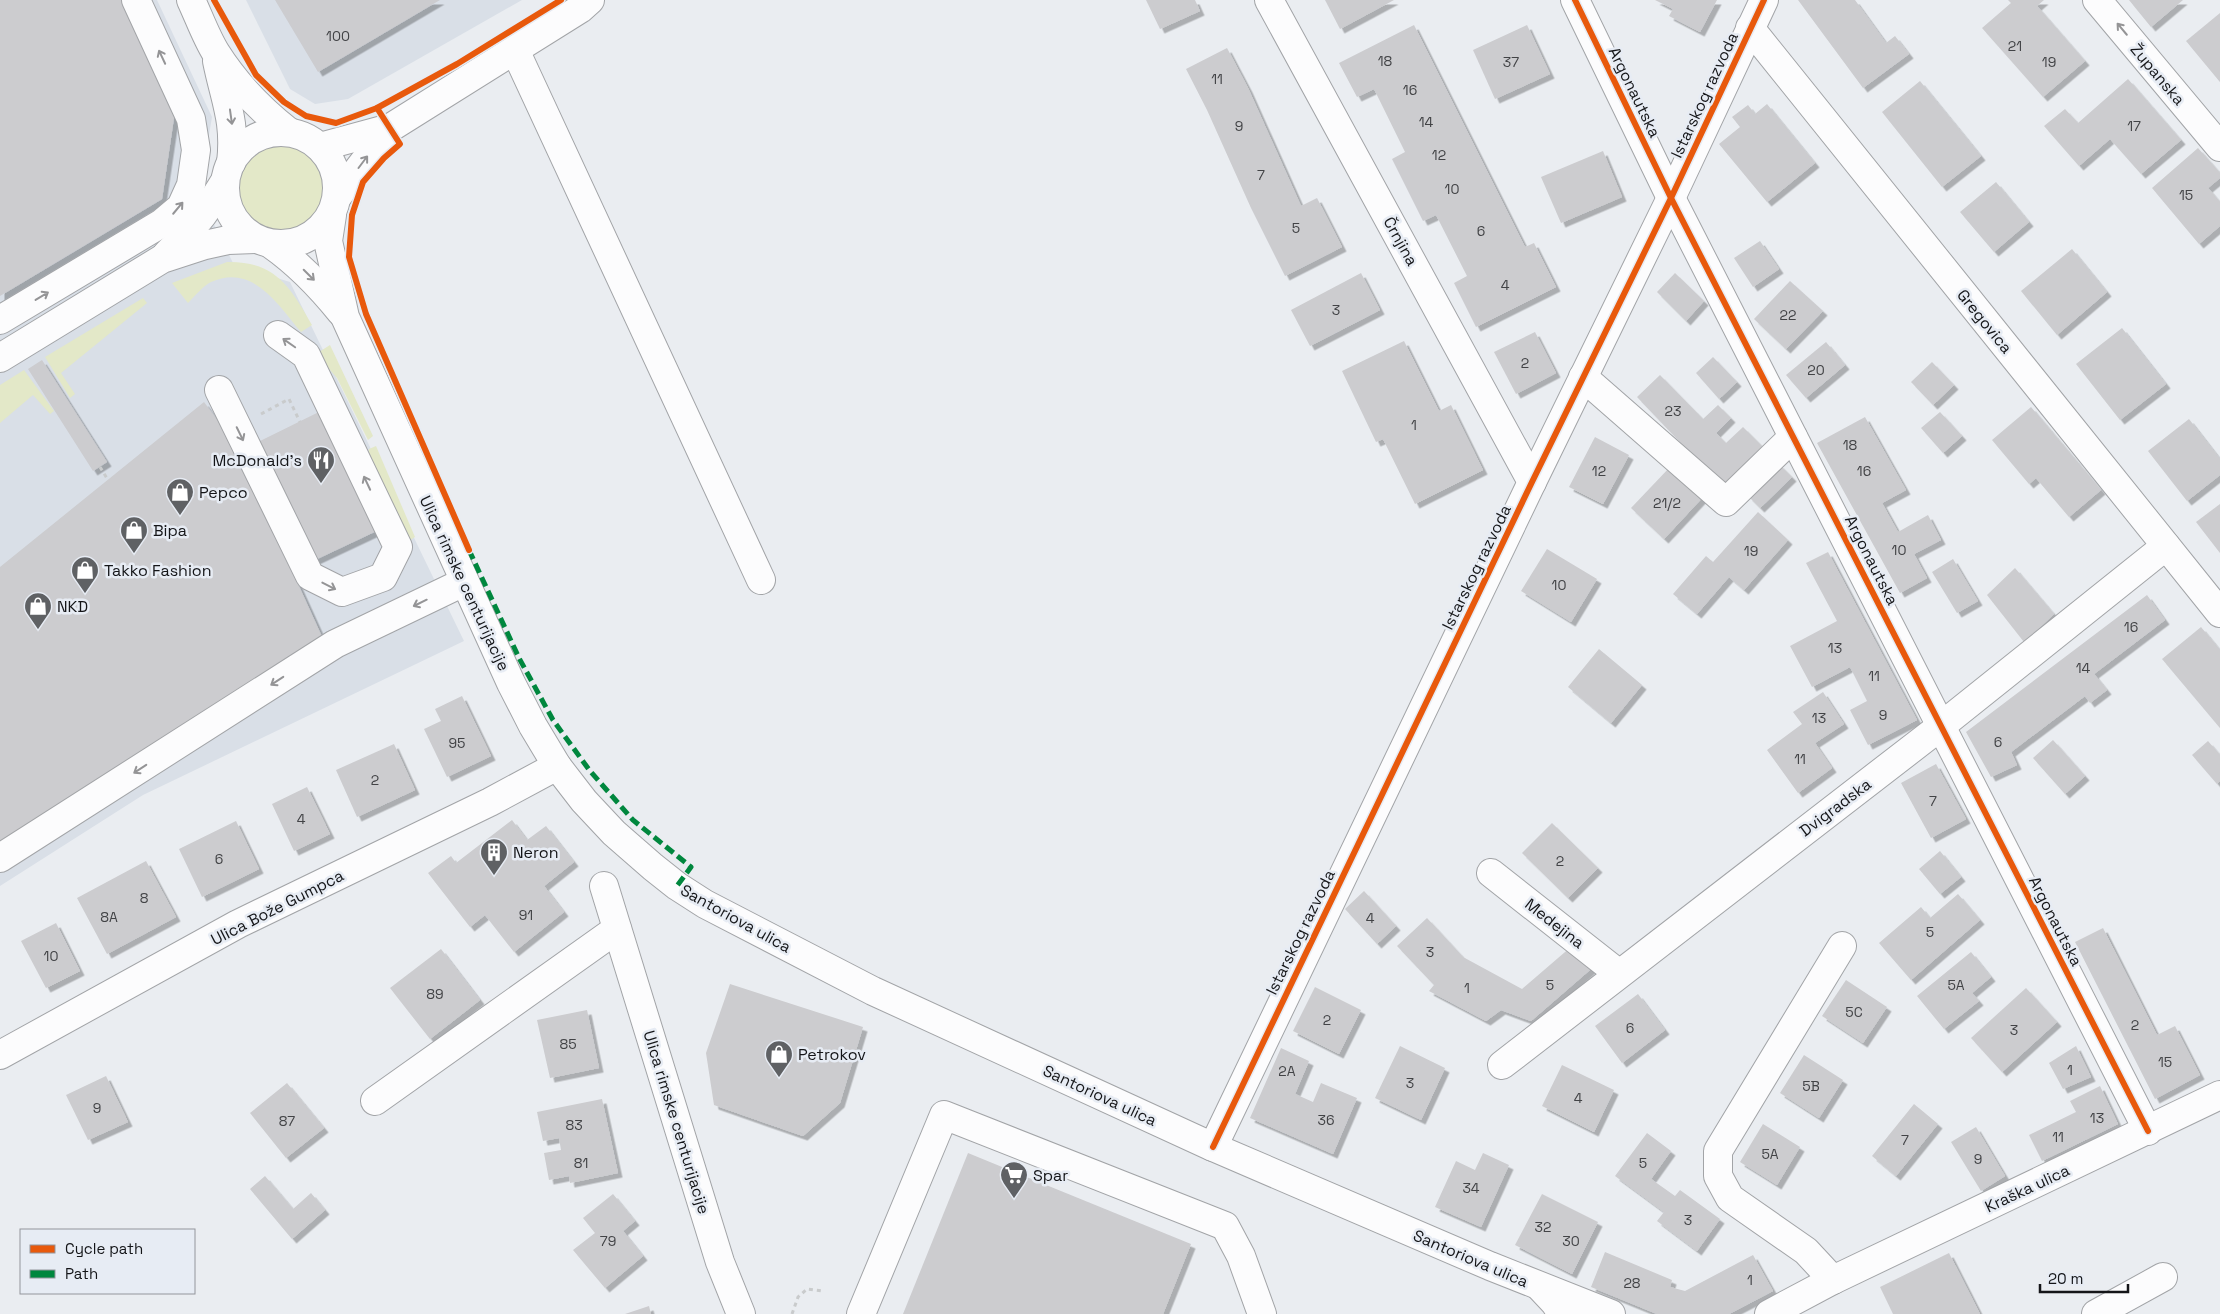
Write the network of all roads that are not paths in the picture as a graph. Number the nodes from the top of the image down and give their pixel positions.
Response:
1 (136, 0) edge
2 (191, 0) edge
3 (590, 0) edge
4 (1269, 0) edge
5 (1575, 0) edge
6 (1764, 0) edge
7 (2100, 1) edge
8 (1750, 28) junction
9 (515, 50) junction
10 (216, 52) junction
11 (390, 128) junction
12 (289, 132) junction
13 (320, 147) junction
14 (2220, 148) edge
15 (228, 172) junction
16 (1671, 198) junction
17 (334, 206) junction
18 (264, 242) junction
19 (162, 259) junction
20 (345, 317) junction
21 (0, 320) edge
22 (278, 335) dead end
23 (0, 358) edge
24 (1583, 377) junction
25 (219, 390) dead end
26 (1793, 437) junction
27 (1532, 482) junction
28 (2166, 546) junction
29 (761, 580) dead end
30 (464, 582) junction
31 (2220, 613) edge
32 (1941, 726) junction
33 (557, 766) junction
34 (614, 833) joint
35 (0, 858) edge
36 (1491, 874) dead end
37 (604, 886) dead end
38 (617, 929) junction
39 (1842, 946) dead end
40 (1618, 973) junction
41 (0, 1055) edge
42 (1502, 1064) dead end
43 (2220, 1095) edge
44 (375, 1101) dead end
45 (2148, 1131) junction
46 (1213, 1147) junction
47 (2163, 1277) dead end
48 (1833, 1280) junction
49 (1540, 1287) junction
50 (741, 1314) edge
51 (861, 1314) edge
52 (1262, 1314) edge
53 (1562, 1314) edge
54 (1610, 1314) edge
55 (1768, 1314) edge
56 (2096, 1314) edge

21 -> 1 street
2 - 10 street
3 - 9 street
4 - 27 street, Črnjina
5 - 16 street, Argonautska
6 - 8 street, Istarskog razvoda
14 -> 7 street, Županska
8 - 16 street, Istarskog razvoda
8 - 28 street, Gregovica
9 - 11 street
9 - 29 street
10 - 12 street
10 -> 15 street
11 - 13 street
17 -> 11 street
12 - 13 street
12 - 15 street
13 - 17 street
15 - 18 street
15 - 19 street
16 - 24 street, Istarskog razvoda
16 - 26 street, Argonautska
17 - 18 street
17 - 20 street, Ulica rimske centurijacije
18 - 19 street
18 -> 20 street, Ulica rimske centurijacije
19 - 23 street
20 - 30 street, Ulica rimske centurijacije
25 -> 22 street
24 - 26 street
24 - 27 street, Istarskog razvoda
26 - 32 street, Argonautska
27 - 46 street, Istarskog razvoda
28 - 31 street, Gregovica
28 - 32 street, Dvigradska
30 - 33 street, Ulica rimske centurijacije
30 -> 35 street
32 - 40 street, Dvigradska
32 - 45 street, Argonautska
33 - 34 street, Ulica rimske centurijacije
33 - 41 street, Ulica Bože Gumpca
34 - 46 street, Santoriova ulica
36 - 40 street, Medejina
37 - 38 street, Ulica rimske centurijacije
38 - 44 street
38 - 50 street, Ulica rimske centurijacije
39 - 48 street
40 - 42 street, Dvigradska
43 - 45 street, Kraška ulica
45 - 48 street, Kraška ulica
46 - 49 street, Santoriova ulica
47 - 56 street
48 - 55 street, Kraška ulica
49 - 53 street
49 - 54 street, Santoriova ulica
51 - 52 street

